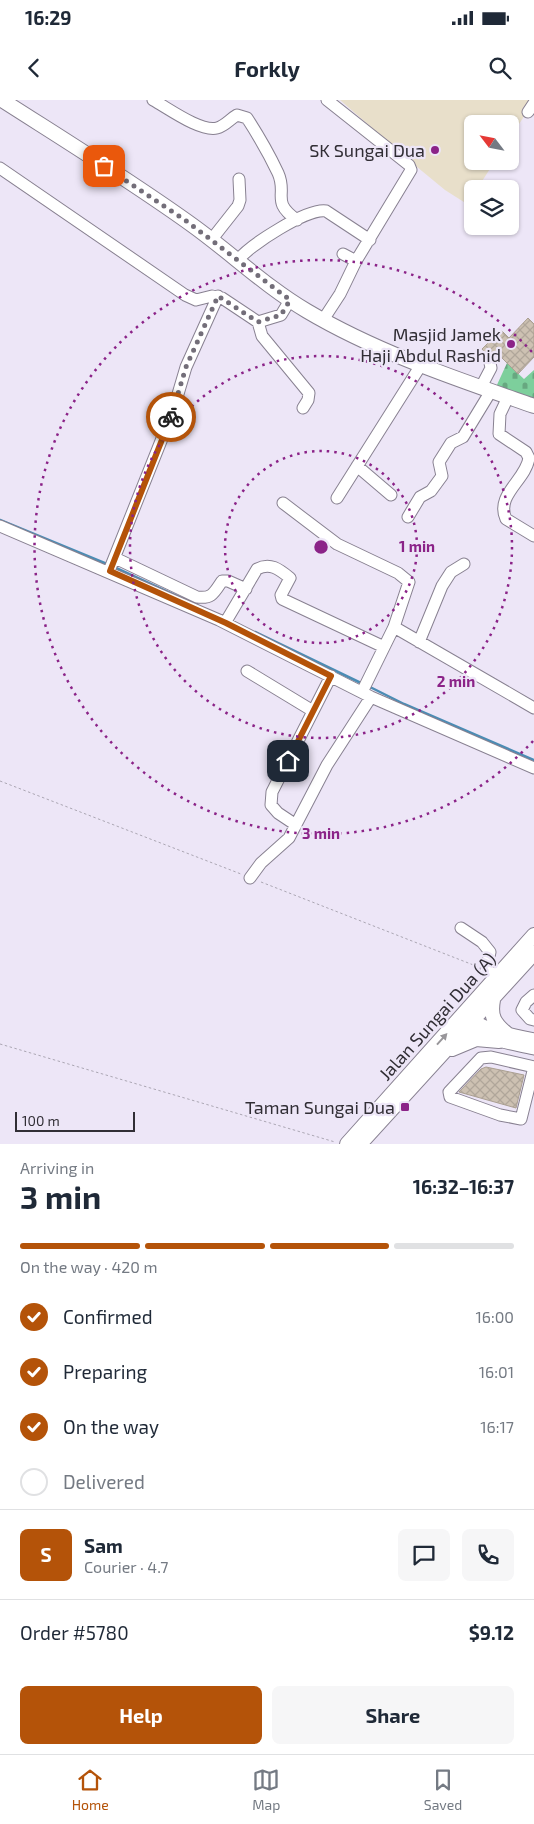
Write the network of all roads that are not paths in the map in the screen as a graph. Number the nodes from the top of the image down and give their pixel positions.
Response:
1 (2, 100) edge
2 (153, 100) edge
3 (327, 100) edge
4 (0, 168) edge
5 (239, 179) dead end
6 (297, 220) junction
7 (212, 239) junction
8 (370, 240) junction
9 (343, 254) dead end
10 (238, 260) junction
11 (356, 261) junction
12 (218, 296) junction
13 (290, 300) junction
14 (323, 320) junction
15 (258, 322) junction
16 (490, 362) dead end
17 (421, 365) junction
18 (486, 389) junction
19 (508, 397) junction
20 (534, 406) edge
21 (303, 408) dead end
22 (357, 466) junction
23 (391, 495) dead end
24 (337, 498) dead end
25 (283, 503) dead end
26 (408, 517) dead end
27 (0, 526) edge
28 (534, 536) edge
29 (115, 558) junction
30 (464, 564) dead end
31 (110, 571) junction
32 (246, 589) junction
33 (226, 623) junction
34 (394, 627) junction
35 (419, 642) junction
36 (384, 647) junction
37 (247, 672) dead end
38 (331, 676) junction
39 (365, 693) junction
40 (534, 708) edge
41 (314, 711) junction
42 (534, 768) edge
43 (296, 825) junction
44 (250, 878) dead end
45 (461, 928) dead end
46 (534, 935) edge
47 (534, 953) edge
48 (498, 976) junction
49 (534, 995) edge
50 (493, 1000) junction
51 (534, 1020) edge
52 (466, 1021) junction
53 (502, 1037) junction
54 (534, 1039) edge
55 (534, 1049) edge
56 (442, 1054) junction
57 (534, 1067) edge
58 (531, 1096) edge
59 (347, 1144) edge
60 (360, 1144) edge

1 - 7 main road
2 - 6 street
3 - 8 street
4 - 12 street
5 - 7 street
6 - 8 street
6 - 10 street
7 - 10 main road
8 - 11 street
9 - 11 street
10 - 13 main road
11 - 14 street
12 - 15 street
12 - 29 street
13 - 14 main road
13 - 15 street
14 - 17 main road
15 - 21 street
16 - 18 street
17 - 18 main road
17 - 22 street
18 - 19 main road
18 - 26 street
19 - 20 main road
19 - 28 street
22 - 23 street
22 - 24 street
25 - 34 street
27 - 31 street
29 - 31 street
29 - 32 street
30 - 35 street
31 - 33 street
32 - 33 street
32 - 36 street
33 - 38 street
34 - 35 street
34 - 36 street
35 - 40 street
36 - 39 street
37 - 41 street
38 - 39 street
38 - 41 street
39 - 42 street
39 - 43 street
41 - 43 street
43 - 44 street
45 - 48 street
46 - 48 main road, Jalan Sungai Dua (A)
47 - 50 main road, Jalan Sungai Dua (A)
48 - 52 main road, Jalan Sungai Dua (A)
49 - 51 street
50 - 52 main road, Jalan Sungai Dua (A)
50 - 53 main road
52 - 53 street
52 - 56 main road, Jalan Sungai Dua (A)
59 -> 52 main road, Jalan Sungai Dua (A)
53 - 54 street
53 - 55 street
53 - 56 main road
56 - 60 main road, Jalan Sungai Dua (A)
57 - 58 street
57 - 58 street

